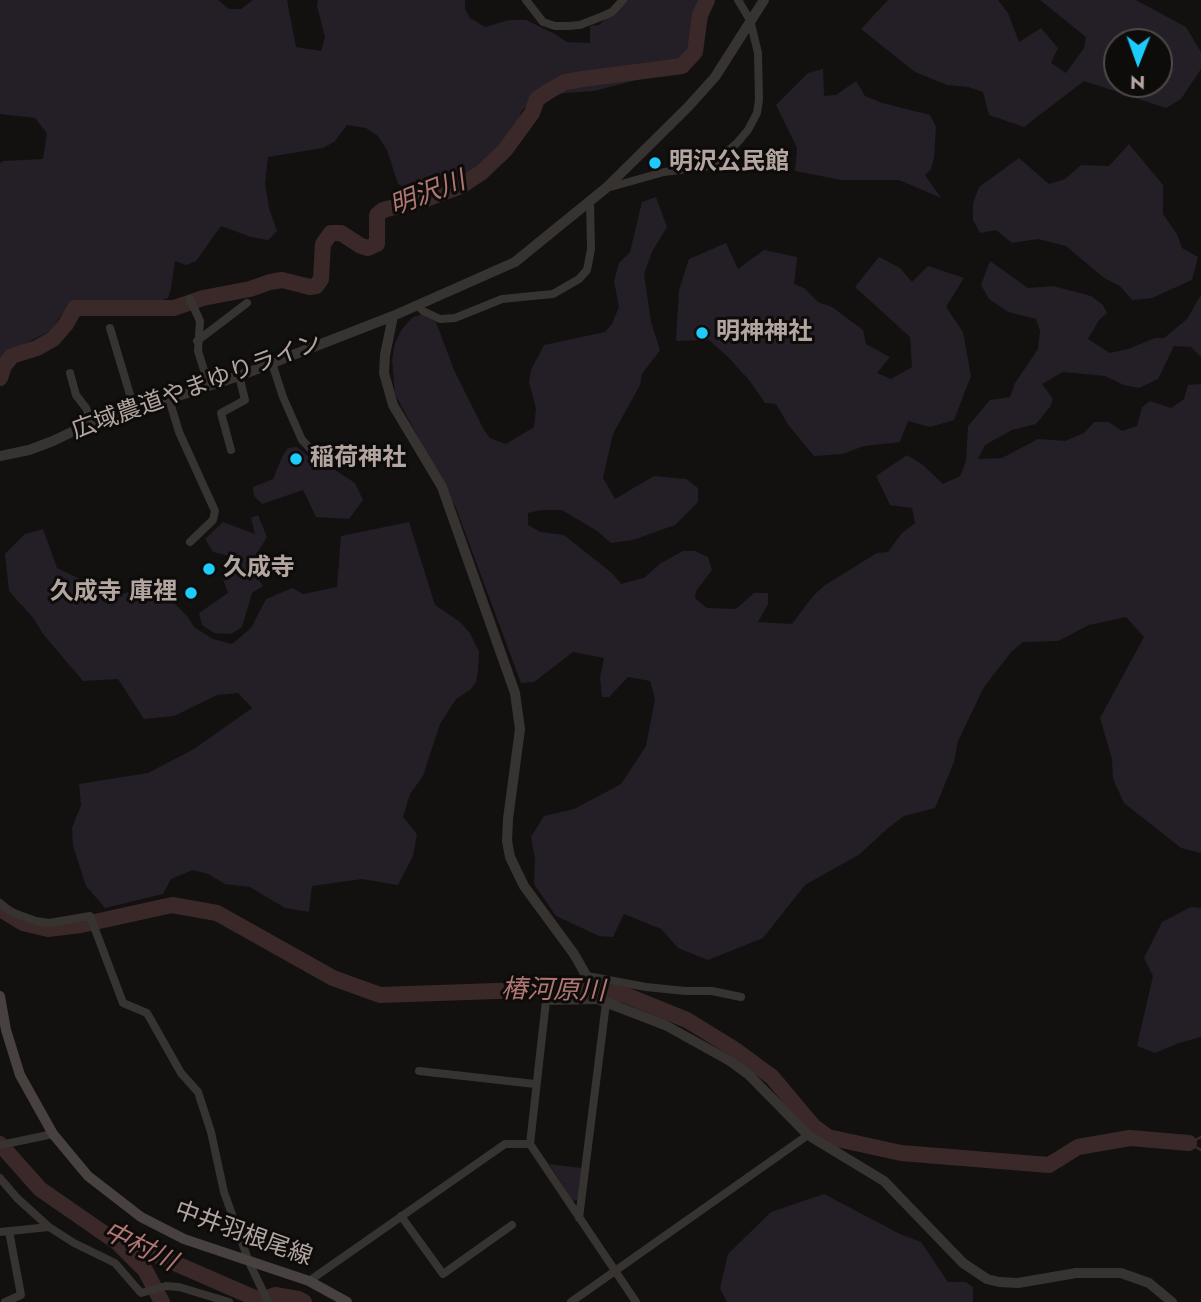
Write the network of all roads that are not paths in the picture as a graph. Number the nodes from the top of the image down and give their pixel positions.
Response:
1 (526, 0) edge
2 (623, 0) edge
3 (738, 0) edge
4 (764, 0) edge
5 (750, 20) junction
6 (606, 188) junction
7 (590, 202) junction
8 (190, 299) dead end
9 (247, 303) dead end
10 (417, 305) junction
11 (393, 316) junction
12 (110, 328) dead end
13 (197, 341) junction
14 (272, 363) junction
15 (70, 373) dead end
16 (239, 376) junction
17 (209, 386) junction
18 (169, 399) junction
19 (134, 408) junction
20 (91, 421) junction
21 (231, 450) dead end
22 (0, 456) edge
23 (328, 461) dead end
24 (190, 542) dead end
25 (0, 903) edge
26 (589, 980) junction
27 (0, 996) edge
28 (741, 997) dead end
29 (603, 1002) junction
30 (419, 1071) dead end
31 (535, 1084) junction
32 (53, 1134) junction
33 (808, 1135) junction
34 (530, 1144) junction
35 (0, 1145) edge
36 (0, 1178) edge
37 (401, 1216) junction
38 (579, 1218) junction
39 (512, 1225) dead end
40 (50, 1227) junction
41 (5, 1232) edge
42 (249, 1262) junction
43 (615, 1272) junction
44 (309, 1282) junction
45 (5, 1302) edge
46 (229, 1302) edge
47 (268, 1302) edge
48 (347, 1302) edge
49 (571, 1302) edge
50 (636, 1302) edge
51 (1172, 1302) edge

1 - 2 street
3 - 5 street
4 - 5 street, 広域農道やまゆりライン
5 - 6 street, 広域農道やまゆりライン
5 - 6 street
6 - 7 street, 広域農道やまゆりライン
7 - 10 street, 広域農道やまゆりライン
7 - 10 street
8 - 13 street
9 - 13 street
10 - 11 street, 広域農道やまゆりライン
11 - 14 street, 広域農道やまゆりライン
11 - 26 street
12 - 19 street
13 - 17 street
14 - 16 street, 広域農道やまゆりライン
14 - 23 street
15 - 20 street
16 - 17 street, 広域農道やまゆりライン
16 - 21 street
17 - 18 street, 広域農道やまゆりライン
18 - 19 street, 広域農道やまゆりライン
18 - 24 street
19 - 20 street, 広域農道やまゆりライン
20 - 22 street, 広域農道やまゆりライン
25 - 42 street
26 - 28 street
26 - 29 street
27 - 32 main road, 中井羽根尾線
29 - 31 street
29 - 33 street
29 - 38 street
30 - 31 street
31 - 34 street
32 - 35 street
32 - 42 main road, 中井羽根尾線
33 - 43 street
33 - 51 street
34 - 37 street
34 - 38 street
36 - 40 street
37 - 39 street
37 - 44 street
38 - 43 street
40 - 41 street
40 - 46 street
41 - 45 street
42 - 44 main road, 中井羽根尾線
42 - 47 street
43 - 49 street
43 - 50 street
44 - 48 main road, 中井羽根尾線

